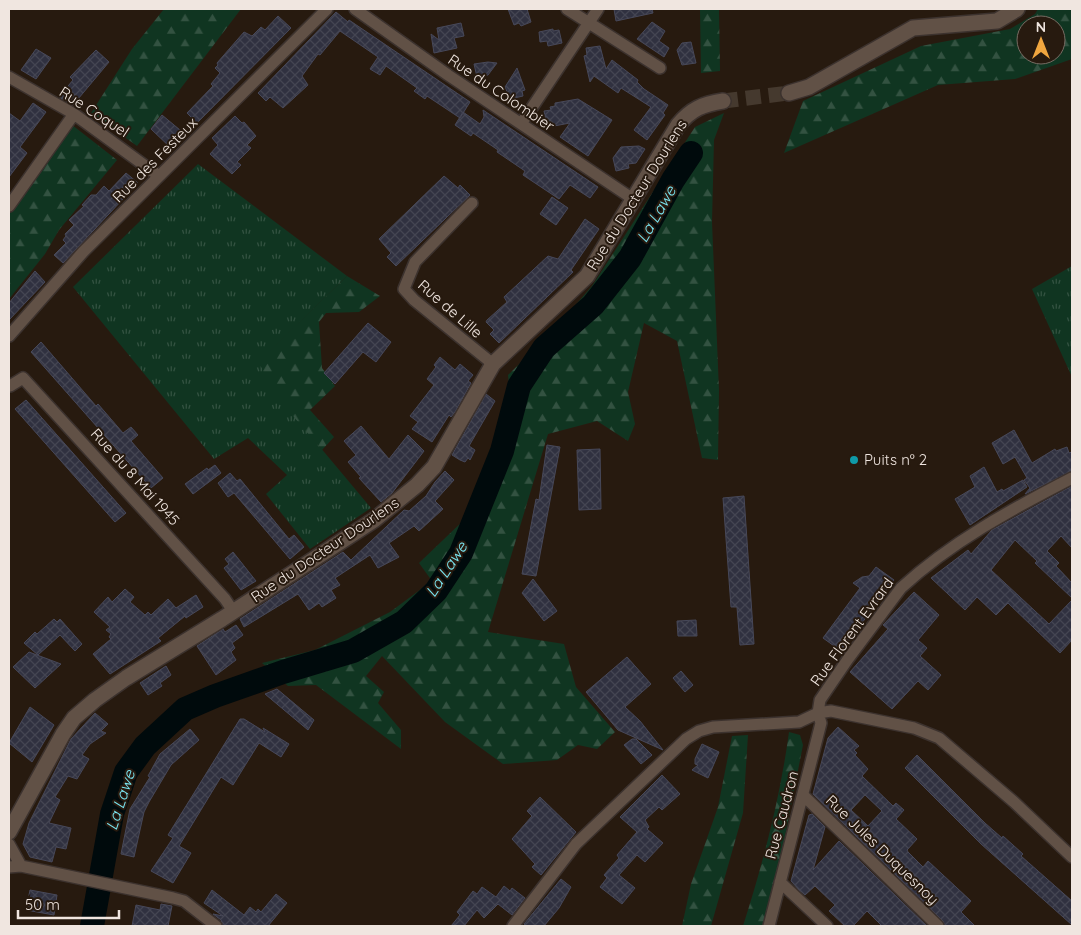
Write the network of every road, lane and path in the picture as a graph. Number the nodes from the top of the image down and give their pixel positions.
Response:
1 (327, 9) edge
2 (354, 9) edge
3 (567, 9) edge
4 (598, 9) edge
5 (1017, 9) edge
6 (589, 24) junction
7 (660, 68) dead end
8 (9, 78) edge
9 (789, 93) tunnel mouth
10 (723, 101) tunnel mouth
11 (74, 114) junction
12 (521, 124) junction
13 (159, 176) junction
14 (633, 199) junction
15 (472, 203) dead end
16 (9, 206) edge
17 (9, 336) edge
18 (493, 364) junction
19 (10, 386) edge
20 (1072, 478) edge
21 (233, 611) junction
22 (818, 713) junction
23 (804, 796) junction
24 (9, 832) edge
25 (9, 844) edge
26 (1072, 857) edge
27 (21, 866) junction
28 (9, 867) edge
29 (780, 882) junction
30 (216, 926) edge
31 (513, 926) edge
32 (770, 926) edge
33 (826, 926) edge
34 (938, 926) edge

1 - 13 street, Rue des Festeux
2 - 12 street, Rue du Colombier
3 - 6 street
4 - 6 street
5 - 9 street
6 - 7 street
6 - 12 street
8 - 11 street, Rue Coquel
10 - 14 street, Rue du Docteur Dourlens
11 - 13 street, Rue Coquel
11 - 16 street
12 - 14 street, Rue du Colombier
13 - 17 street, Rue des Festeux
14 - 18 street, Rue du Docteur Dourlens
15 - 18 street, Rue de Lille
18 - 21 street, Rue du Docteur Dourlens
19 - 21 street, Rue du 8 Mai 1945
20 - 22 street, Rue Florent Evrard
21 - 24 street, Rue du Docteur Dourlens
22 - 23 street, Rue Caudron
22 - 26 street
22 - 31 street
23 - 29 street, Rue Caudron
23 - 34 street, Rue Jules Duquesnoy
25 - 27 street
27 - 28 street
27 - 30 street
29 - 32 street, Rue Caudron
29 - 33 street

